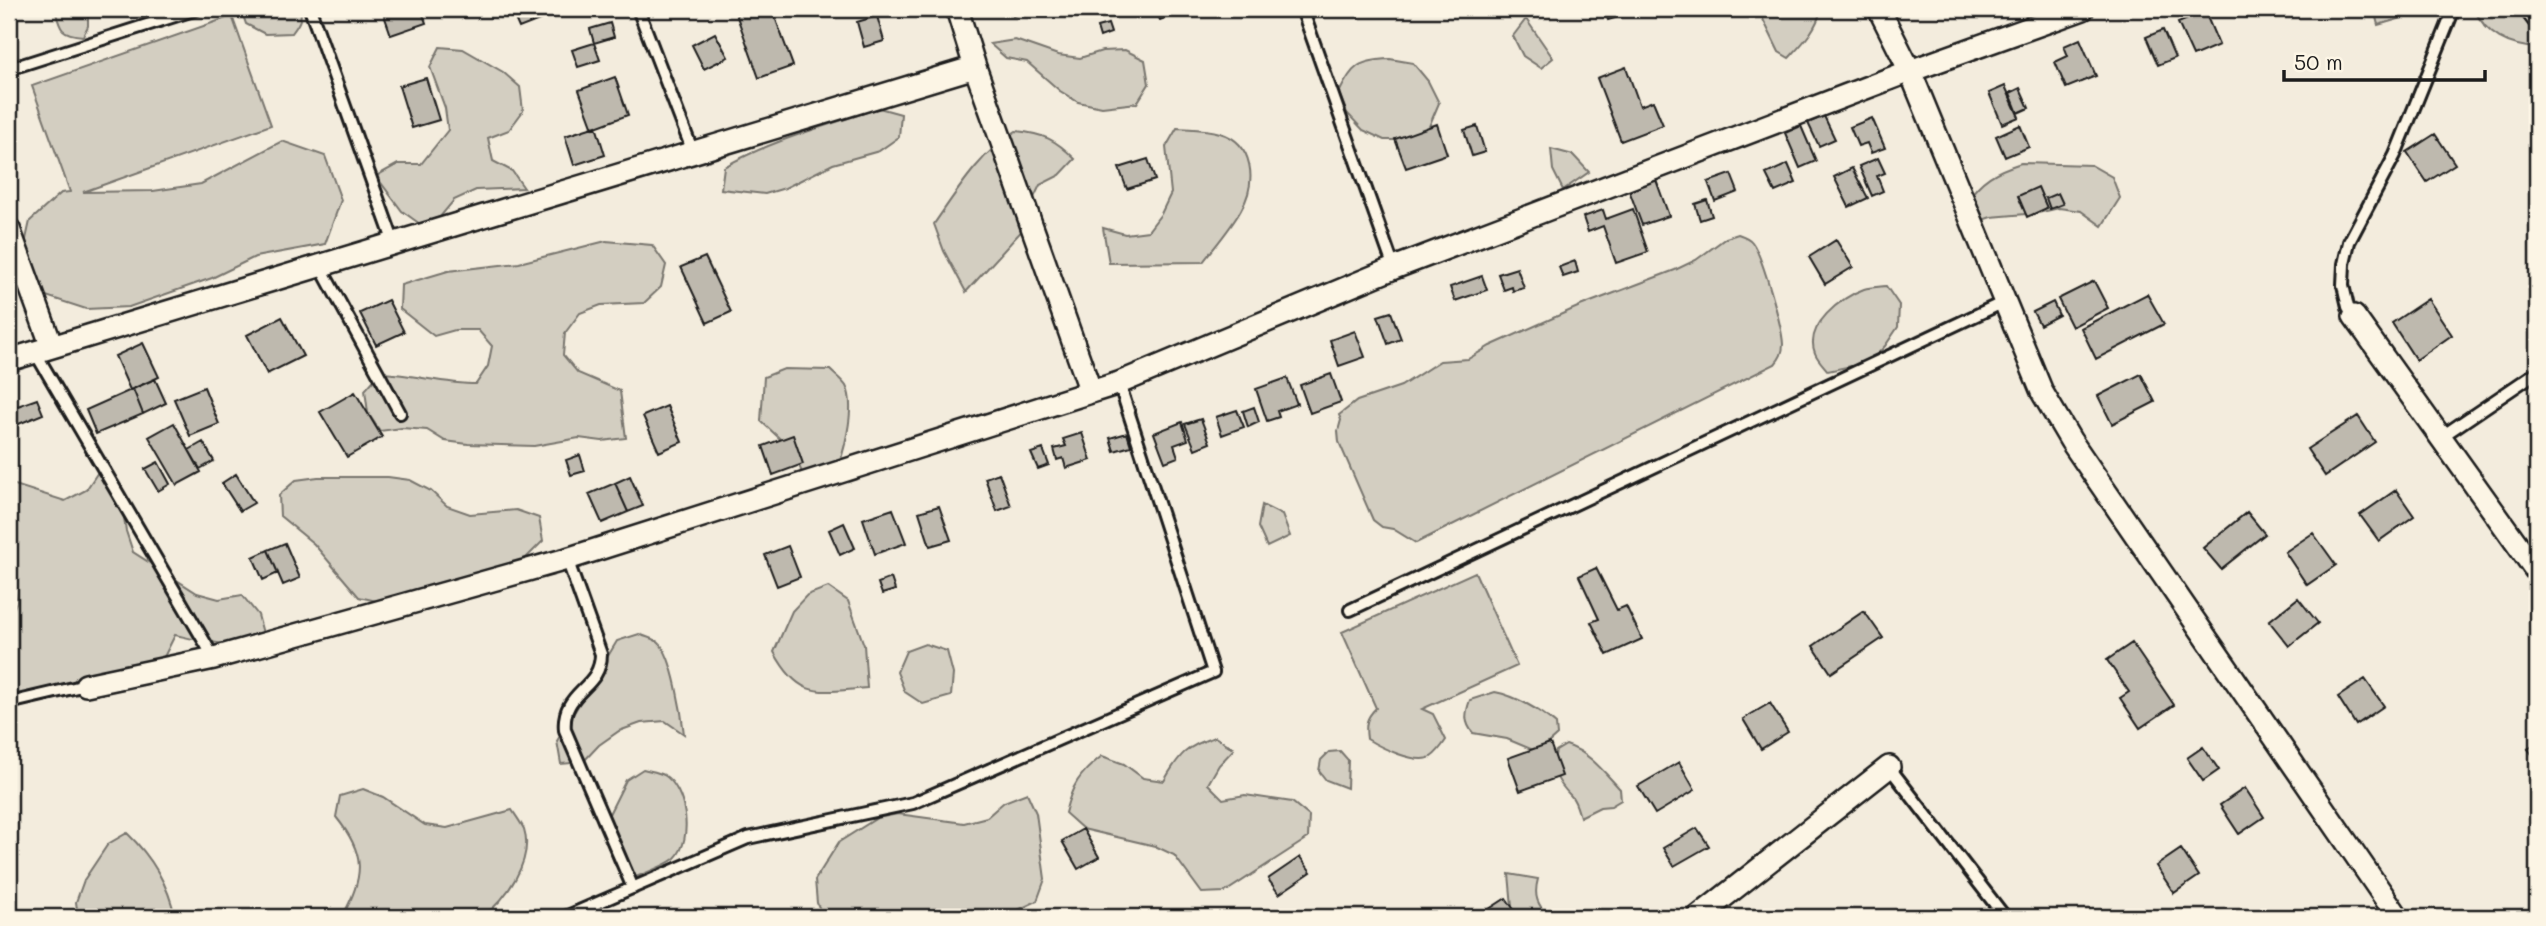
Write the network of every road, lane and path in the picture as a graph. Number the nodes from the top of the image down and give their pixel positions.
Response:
1 (197, 9) edge
2 (310, 9) edge
3 (638, 9) edge
4 (957, 9) edge
5 (1302, 9) edge
6 (1879, 9) edge
7 (2083, 9) edge
8 (2454, 9) edge
9 (2531, 9) edge
10 (2537, 17) edge
11 (975, 67) junction
12 (9, 69) edge
13 (1910, 71) junction
14 (693, 152) junction
15 (9, 229) edge
16 (394, 243) junction
17 (320, 266) junction
18 (1394, 268) junction
19 (2004, 302) junction
20 (2354, 316) joint
21 (44, 349) junction
22 (9, 360) edge
23 (2537, 372) edge
24 (1119, 383) junction
25 (1091, 392) junction
26 (400, 414) dead end
27 (2441, 437) junction
28 (567, 559) junction
29 (2537, 572) edge
30 (1350, 610) dead end
31 (214, 658) junction
32 (86, 685) joint
33 (9, 703) edge
34 (1889, 767) joint
35 (633, 888) junction
36 (565, 917) edge
37 (1698, 917) edge
38 (2005, 917) edge
39 (2398, 917) edge

1 - 12 lane
2 - 16 lane
3 - 14 lane
4 - 11 street
5 - 18 lane
6 - 13 street
7 - 13 street
8 - 20 lane
9 - 10 street
11 - 14 street
11 - 25 street
13 - 18 street
13 - 19 street
14 - 16 street
15 - 21 street
16 - 17 street
17 - 21 street
17 - 26 lane
18 - 24 street
19 - 30 lane
19 - 39 street
20 - 27 street
21 - 22 street
21 - 31 lane
23 - 27 lane
24 - 25 street
24 - 35 lane
25 - 28 street
27 - 29 street
28 - 31 street
28 - 35 lane
31 - 32 street
32 - 33 lane
34 - 37 street
34 - 38 lane
35 - 36 lane

